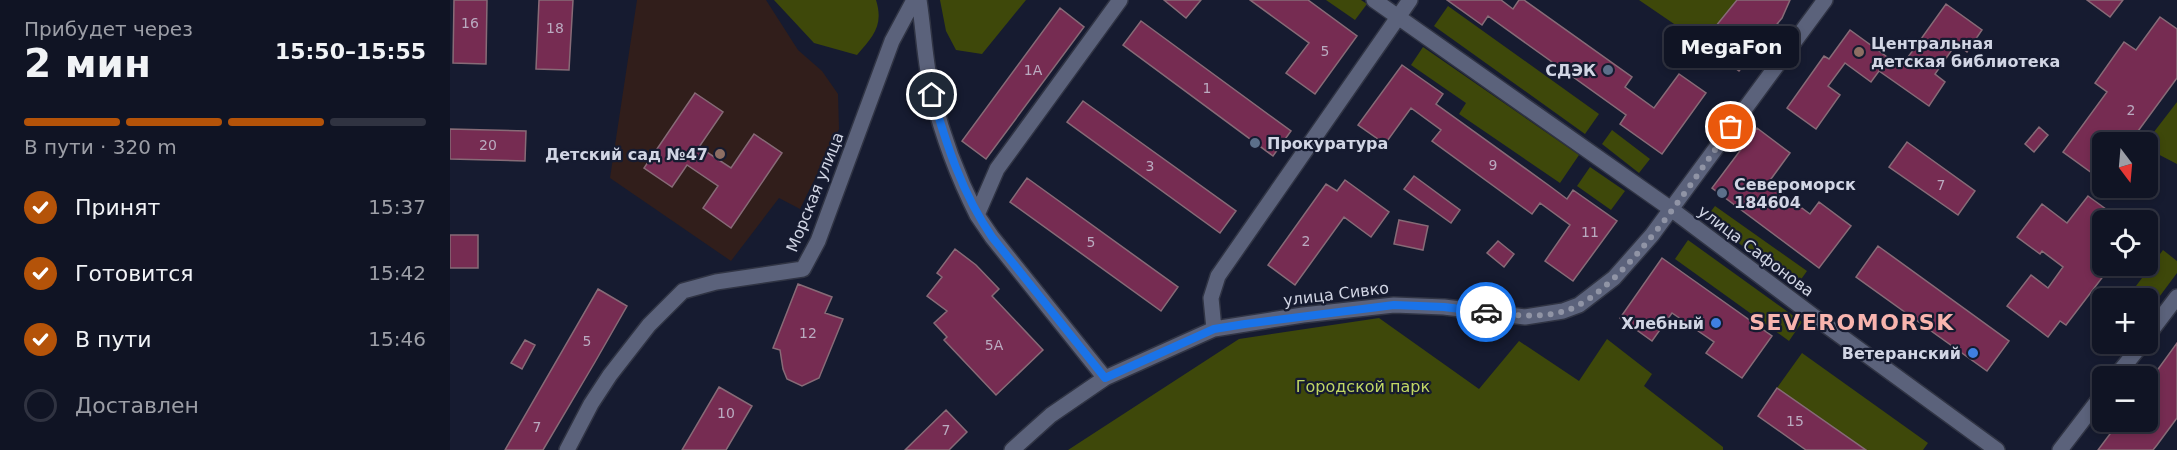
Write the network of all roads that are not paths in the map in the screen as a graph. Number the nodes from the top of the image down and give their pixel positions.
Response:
1 (915, 0) edge
2 (919, 0) edge
3 (1120, 0) edge
4 (1374, 0) edge
5 (1410, 0) edge
6 (1825, 0) edge
7 (1397, 17) junction
8 (1671, 209) junction
9 (977, 214) junction
10 (2177, 297) edge
11 (2158, 322) edge
12 (1214, 329) junction
13 (2134, 354) edge
14 (2124, 366) edge
15 (1105, 378) junction
16 (2092, 408) edge
17 (567, 450) edge
18 (1012, 450) edge
19 (1997, 450) edge
20 (2060, 450) edge

1 - 17 street, Морская улица
2 - 9 street
3 - 9 street
4 - 7 street, улица Сафонова
5 - 7 street
6 - 8 street, улица Сивко
7 - 8 street, улица Сафонова
7 - 12 street
8 - 12 street, улица Сивко
8 - 19 street, улица Сафонова
9 - 15 street
10 - 11 street
12 - 15 street, улица Сивко
13 - 14 street
15 - 18 street, улица Сивко
16 - 20 street

